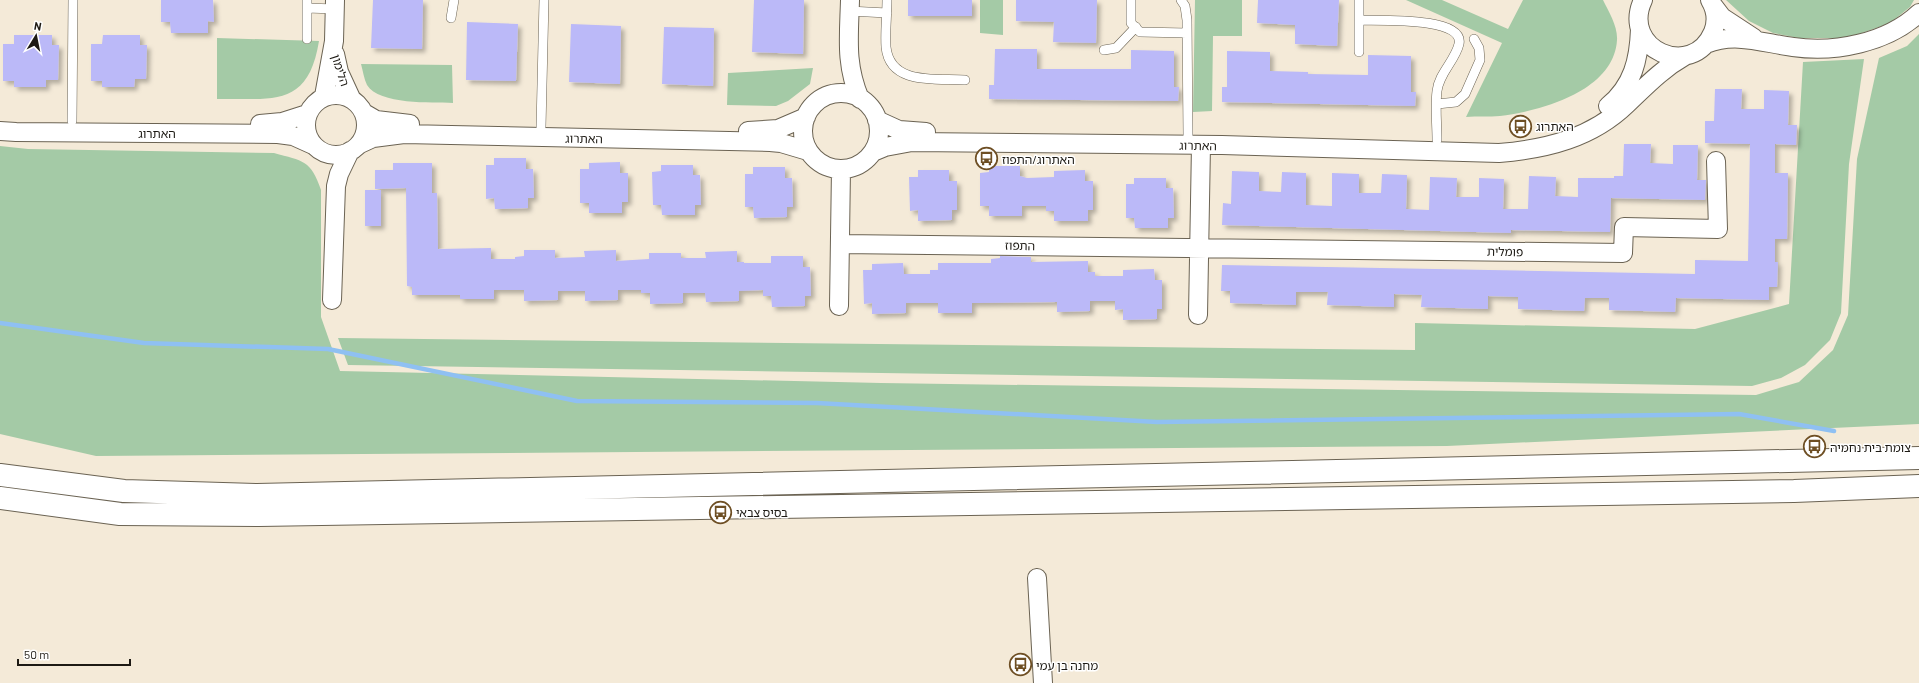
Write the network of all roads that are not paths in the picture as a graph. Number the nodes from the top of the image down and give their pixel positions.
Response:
1 (73, 0) edge
2 (454, 0) edge
3 (544, 0) edge
4 (887, 0) edge
5 (1131, 0) edge
6 (1181, 0) edge
7 (1359, 0) edge
8 (1711, 2) edge
9 (307, 4) edge
10 (335, 4) edge
11 (847, 4) edge
12 (1639, 11) edge
13 (887, 13) junction
14 (1919, 13) edge
15 (451, 18) dead end
16 (1359, 20) junction
17 (1136, 27) junction
18 (1187, 33) junction
19 (306, 39) dead end
20 (1474, 39) dead end
21 (1756, 39) junction
22 (334, 41) junction
23 (1706, 44) junction
24 (1104, 50) dead end
25 (1359, 52) dead end
26 (1685, 56) junction
27 (965, 80) dead end
28 (324, 96) junction
29 (828, 96) junction
30 (351, 98) junction
31 (860, 99) junction
32 (1437, 104) junction
33 (364, 113) junction
34 (307, 114) junction
35 (806, 117) junction
36 (0, 120) edge
37 (877, 120) junction
38 (72, 121) junction
39 (541, 126) junction
40 (0, 131) edge
41 (1194, 140) junction
42 (1437, 140) junction
43 (317, 148) junction
44 (355, 148) junction
45 (808, 151) junction
46 (873, 152) junction
47 (1716, 161) dead end
48 (841, 169) junction
49 (336, 186) junction
50 (840, 244) junction
51 (1199, 247) junction
52 (332, 300) dead end
53 (839, 306) dead end
54 (1198, 315) dead end
55 (1919, 448) edge
56 (1919, 458) edge
57 (1842, 459) junction
58 (0, 475) edge
59 (1919, 486) edge
60 (1794, 491) junction
61 (0, 498) edge
62 (1919, 500) edge
63 (1037, 578) dead end
64 (1043, 683) edge

1 - 38 lane
2 - 15 lane
3 - 39 lane
4 - 13 lane
5 - 17 lane
6 - 18 lane
7 - 16 lane
8 - 21 street
8 - 23 street
9 - 10 lane
9 - 19 lane
10 - 22 street, הלימון
11 - 13 lane
11 - 29 street
11 - 31 street
12 - 26 street
12 - 42 street, האתרוג
13 - 27 lane
14 - 21 street
16 - 25 lane
16 - 32 lane
17 - 18 lane
17 - 24 lane
18 - 41 lane
20 - 32 lane
21 - 23 street
22 - 28 street, הלימון
22 - 30 street, הלימון
23 - 26 street, האתרוג
26 - 41 street, האתרוג
28 - 30 street
28 - 34 street
29 - 31 street
29 - 35 street
30 - 33 street
31 - 37 street
32 - 42 lane
33 - 39 street, האתרוג
33 - 44 street
34 - 38 street, האתרוג
34 - 43 street
35 - 39 street, האתרוג
35 - 45 street
36 - 38 street, האתרוג
37 - 41 street, האתרוג
37 - 46 street
40 - 43 street, האתרוג
41 - 42 street, האתרוג
41 - 46 street, האתרוג
41 - 51 street
43 - 44 street
43 - 49 street
44 - 45 street, האתרוג
44 - 49 street
45 - 48 street
46 - 48 street
47 - 51 street, פומלית
48 - 50 street
49 - 52 street
50 - 51 street, התפוז
50 - 53 street
51 - 54 street
55 - 57 main road
56 - 57 main road
57 - 58 main road
59 - 60 main road
60 - 61 main road
60 - 62 main road
63 - 64 street

